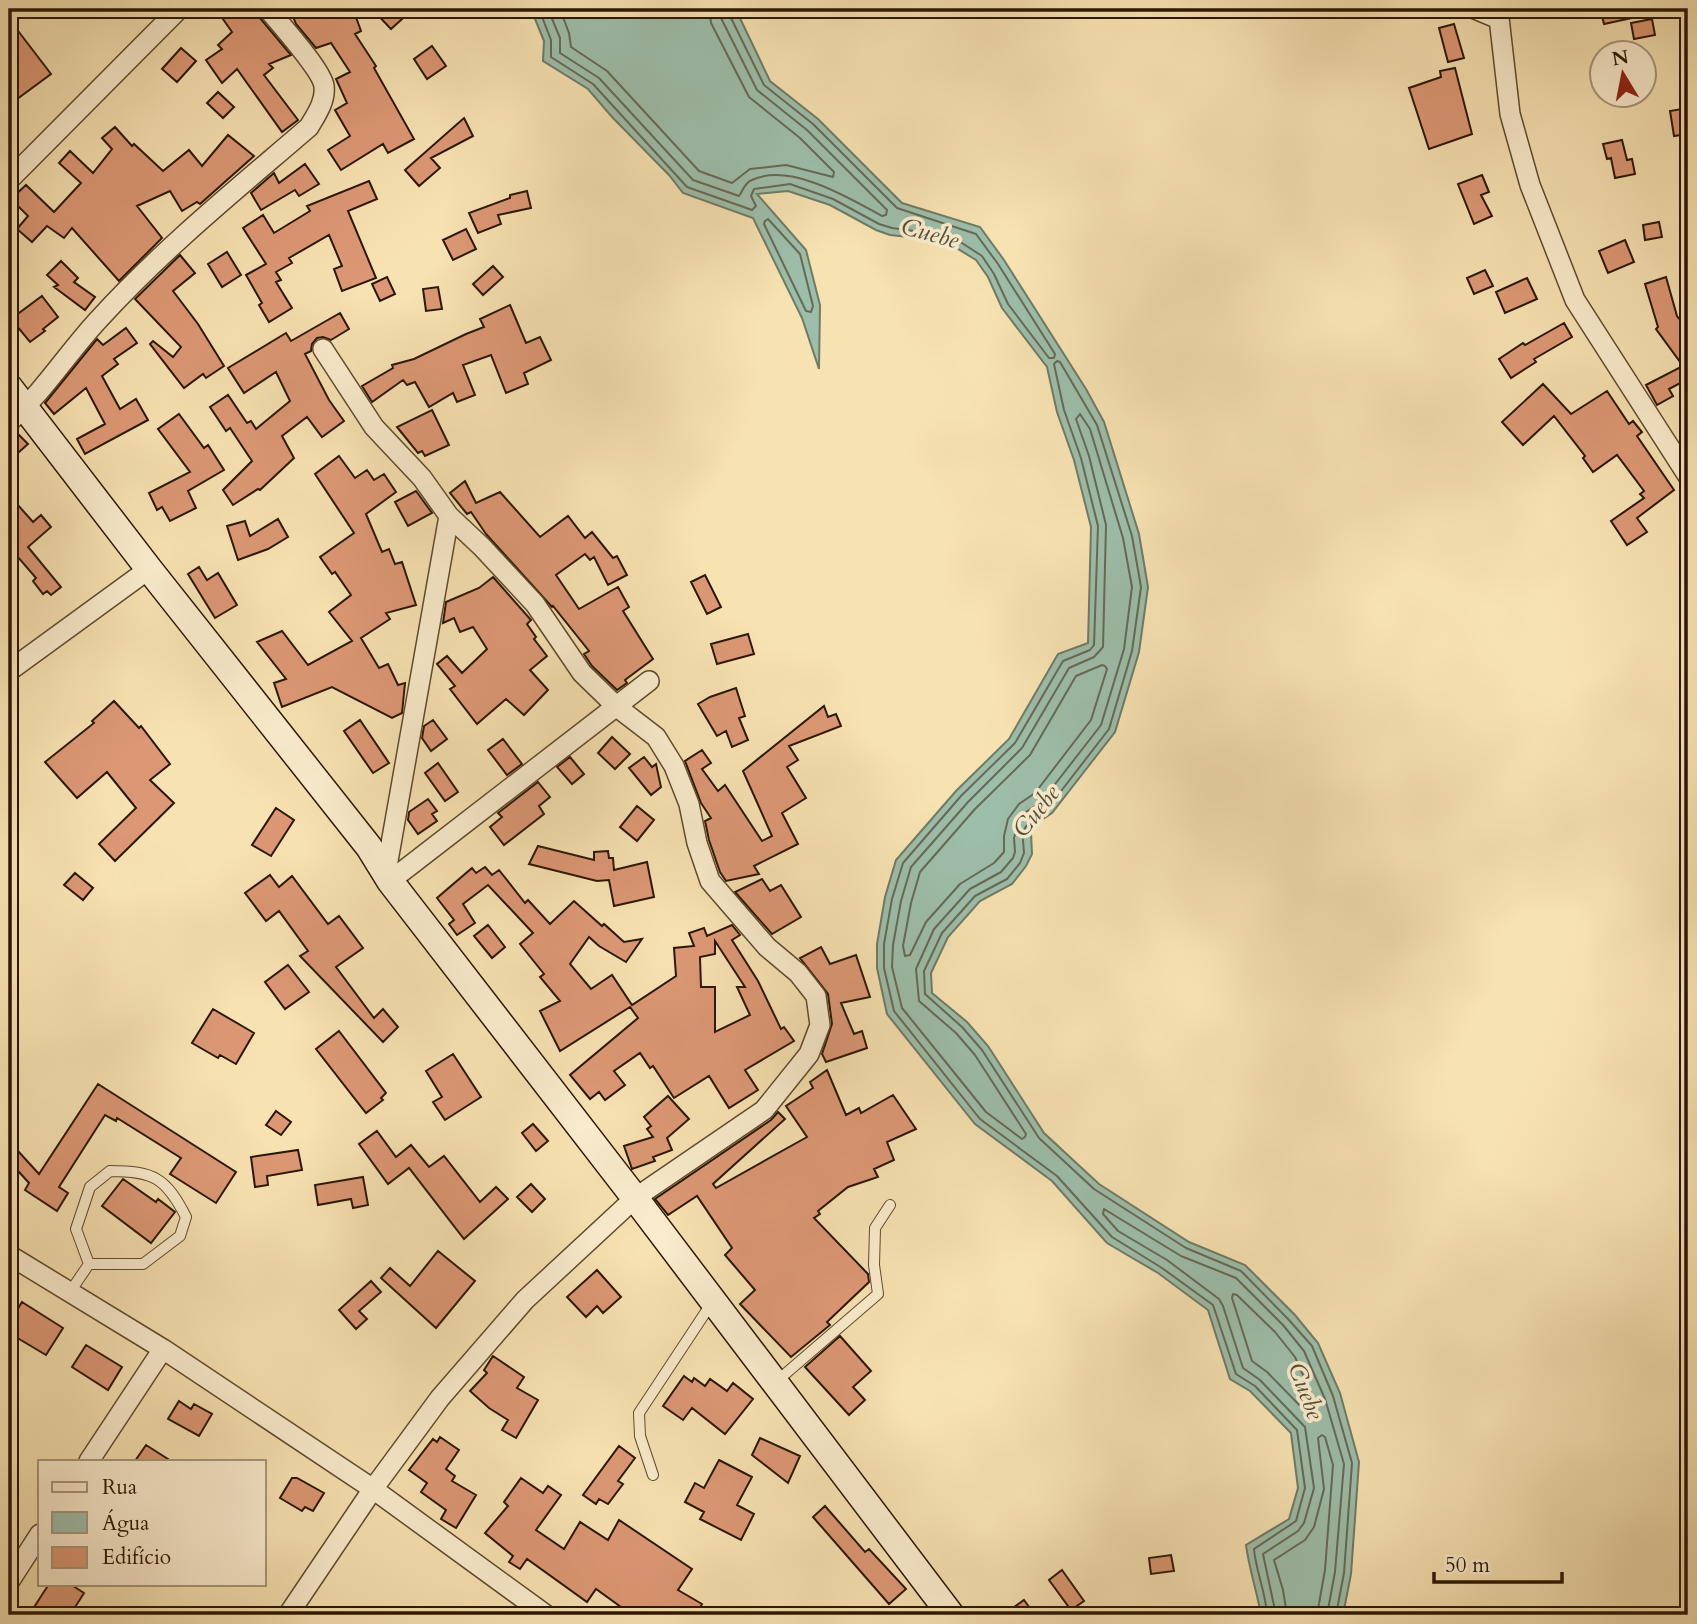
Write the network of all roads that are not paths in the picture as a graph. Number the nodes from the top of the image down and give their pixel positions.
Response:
1 (179, 9) edge
2 (268, 9) edge
3 (1475, 9) edge
4 (1499, 14) edge
5 (9, 180) edge
6 (323, 349) dead end
7 (9, 387) edge
8 (18, 415) edge
9 (1688, 476) edge
10 (449, 516) junction
11 (149, 569) junction
12 (9, 671) edge
13 (649, 681) dead end
14 (617, 707) junction
15 (388, 876) junction
16 (635, 1198) junction
17 (890, 1205) dead end
18 (9, 1255) edge
19 (89, 1264) junction
20 (70, 1292) junction
21 (713, 1301) junction
22 (163, 1349) junction
23 (775, 1383) junction
24 (90, 1460) edge
25 (653, 1475) dead end
26 (373, 1489) junction
27 (38, 1537) edge
28 (9, 1582) edge
29 (288, 1615) edge
30 (546, 1615) edge
31 (951, 1615) edge

1 - 5 street
2 - 8 street
3 - 4 street
4 - 9 street
6 - 10 street
7 - 8 main road
8 - 11 main road
10 - 14 street
10 - 15 street
11 - 12 street
11 - 15 main road
13 - 14 street
14 - 15 street
14 - 16 street
15 - 16 main road
16 - 21 main road
16 - 26 street
17 - 23 lane
18 - 20 street
19 - 19 lane
19 - 20 lane
20 - 22 street
21 - 23 main road
21 - 25 lane
22 - 24 street
22 - 26 street
23 - 31 main road
26 - 29 street
26 - 30 street
27 - 28 street

